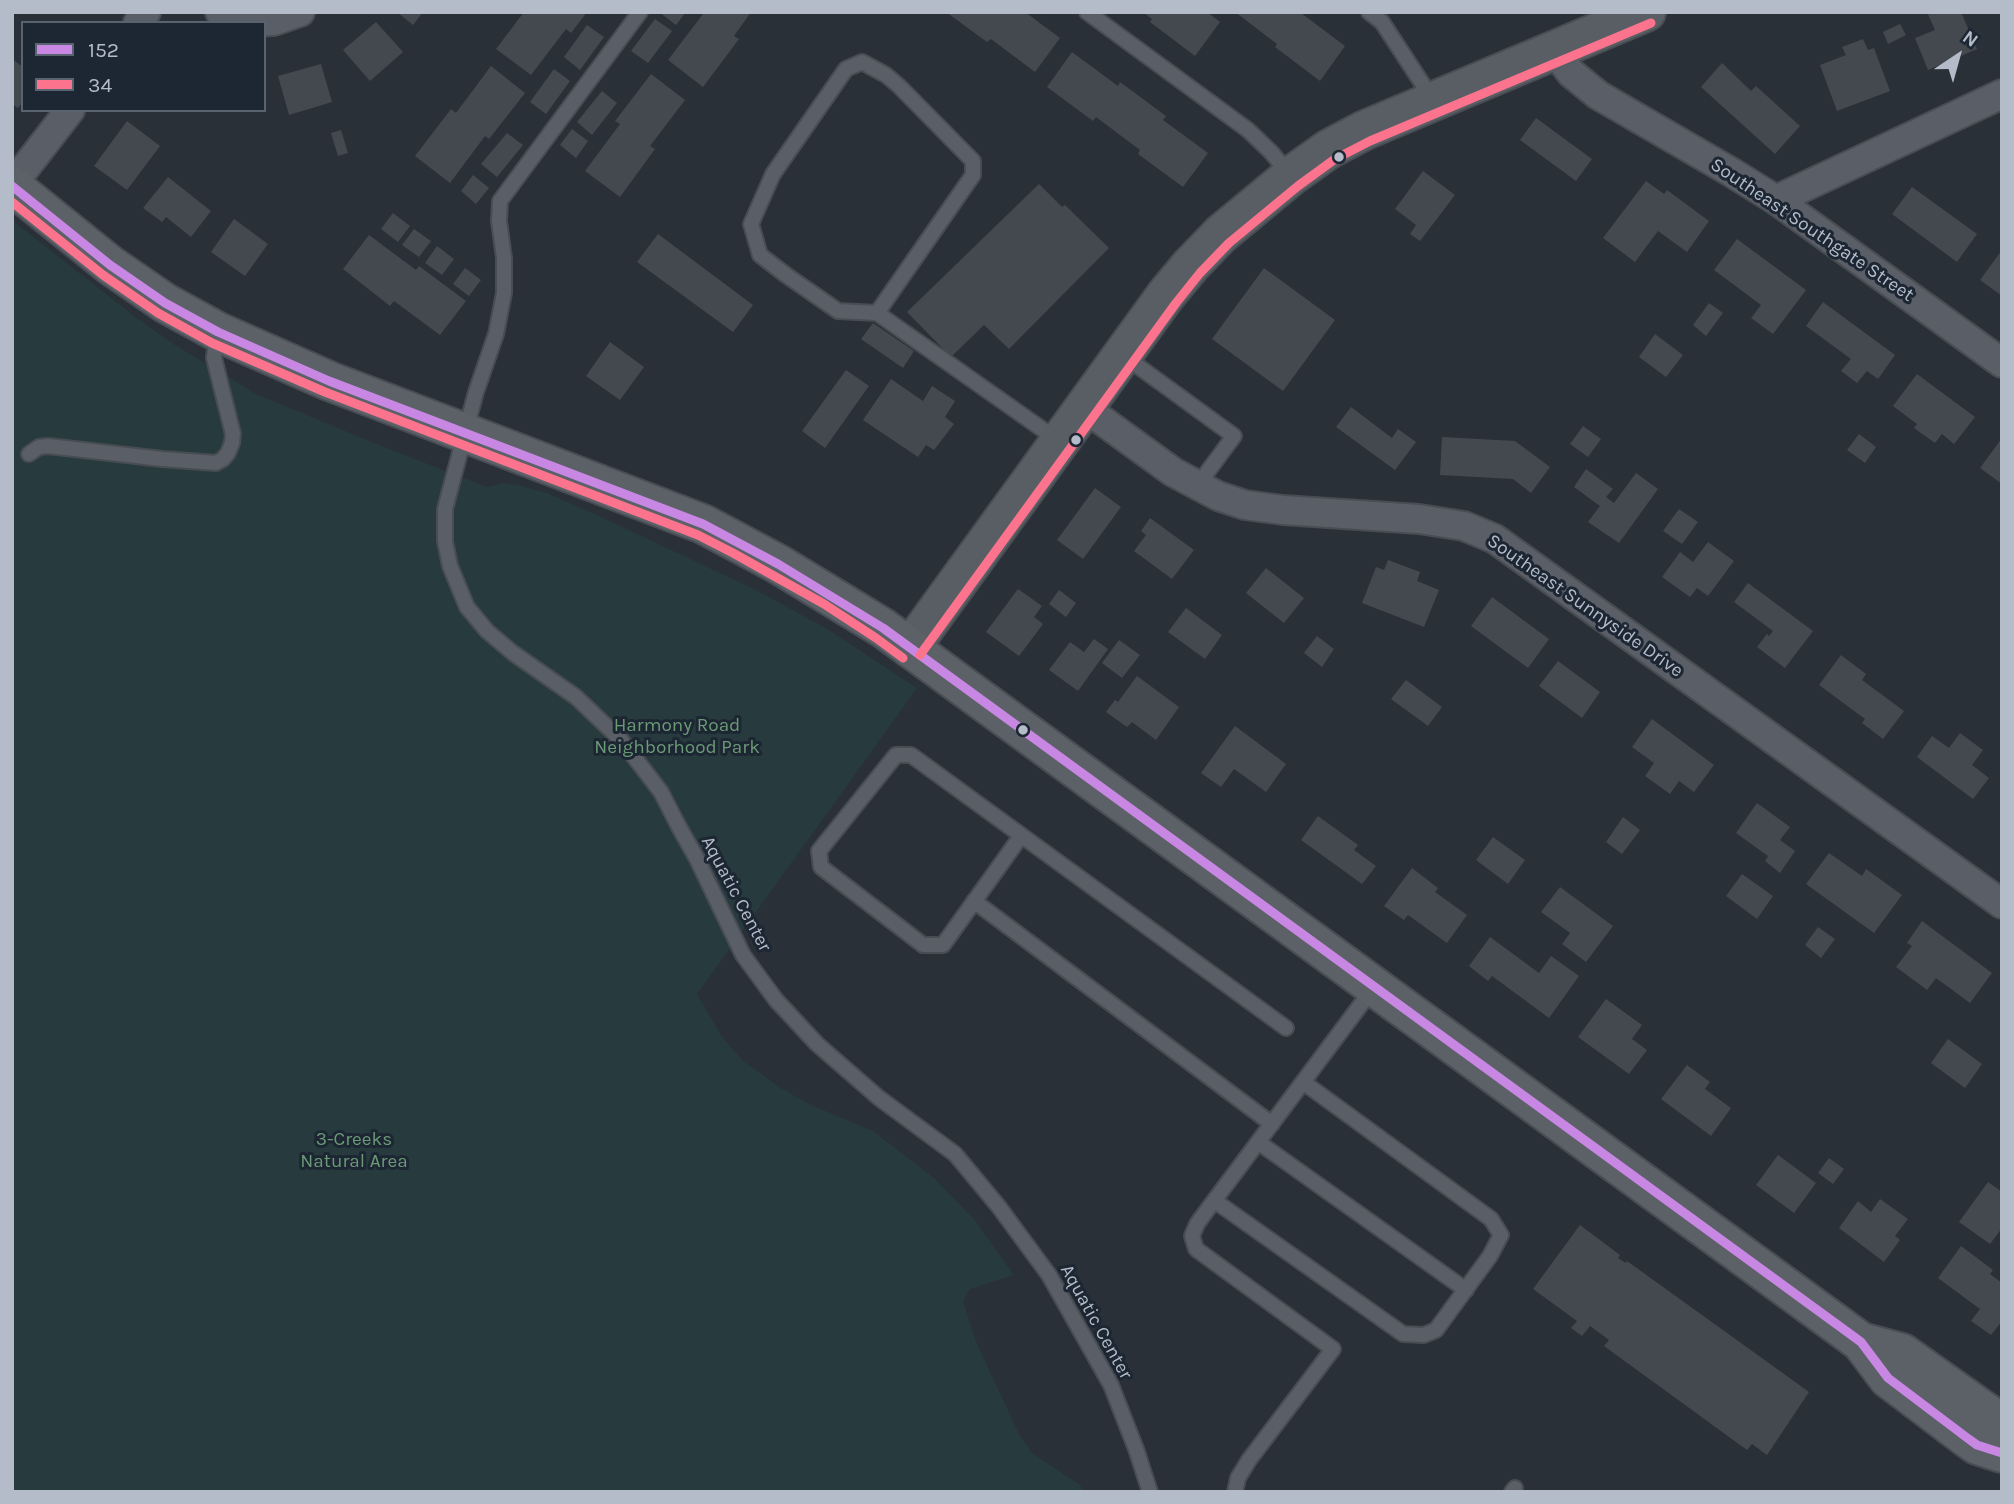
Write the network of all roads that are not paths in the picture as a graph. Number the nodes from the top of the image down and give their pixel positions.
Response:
1 (220, 12) edge
2 (300, 12) edge
3 (640, 12) edge
4 (1087, 12) edge
5 (1369, 12) edge
6 (1646, 12) edge
7 (250, 21) edge
8 (266, 21) edge
9 (1554, 51) junction
10 (2002, 94) edge
11 (1434, 101) junction
12 (68, 112) edge
13 (1291, 176) junction
14 (12, 186) edge
15 (1776, 200) junction
16 (877, 313) junction
17 (218, 332) junction
18 (1122, 355) junction
19 (2002, 363) edge
20 (1085, 408) junction
21 (466, 433) junction
22 (1060, 442) junction
23 (29, 454) dead end
24 (1197, 486) junction
25 (910, 648) junction
26 (1021, 836) junction
27 (975, 901) junction
28 (2002, 904) edge
29 (1375, 986) junction
30 (1286, 1028) dead end
31 (1303, 1082) junction
32 (1272, 1124) junction
33 (1258, 1142) junction
34 (1214, 1200) junction
35 (1466, 1290) junction
36 (1861, 1342) junction
37 (2002, 1433) edge
38 (2002, 1453) edge
39 (1150, 1492) edge
40 (1235, 1492) edge

1 - 7 street
2 - 8 street
3 - 21 lane, Aquatic Center
4 - 13 lane
5 - 11 lane
6 - 9 street
9 - 11 street
9 - 15 street, Southeast Southgate Street
10 - 15 street
11 - 13 street
12 - 14 street
13 - 18 street
14 - 17 main road
15 - 19 street, Southeast Southgate Street
16 - 16 lane
16 - 22 lane
17 - 21 main road
17 - 23 lane
18 - 20 street
18 - 24 lane
20 - 22 street
20 - 24 street, Southeast Sunnyside Drive
21 - 25 main road
21 - 39 lane, Aquatic Center
22 - 25 street
24 - 28 street, Southeast Sunnyside Drive
25 - 29 main road
26 - 27 lane
26 - 27 lane
26 - 30 lane
27 - 32 lane
29 - 31 lane
29 - 36 main road
31 - 32 lane
31 - 35 lane
32 - 33 lane
33 - 34 lane
33 - 35 lane
34 - 35 lane
34 - 40 lane
36 - 37 main road
36 - 38 main road

